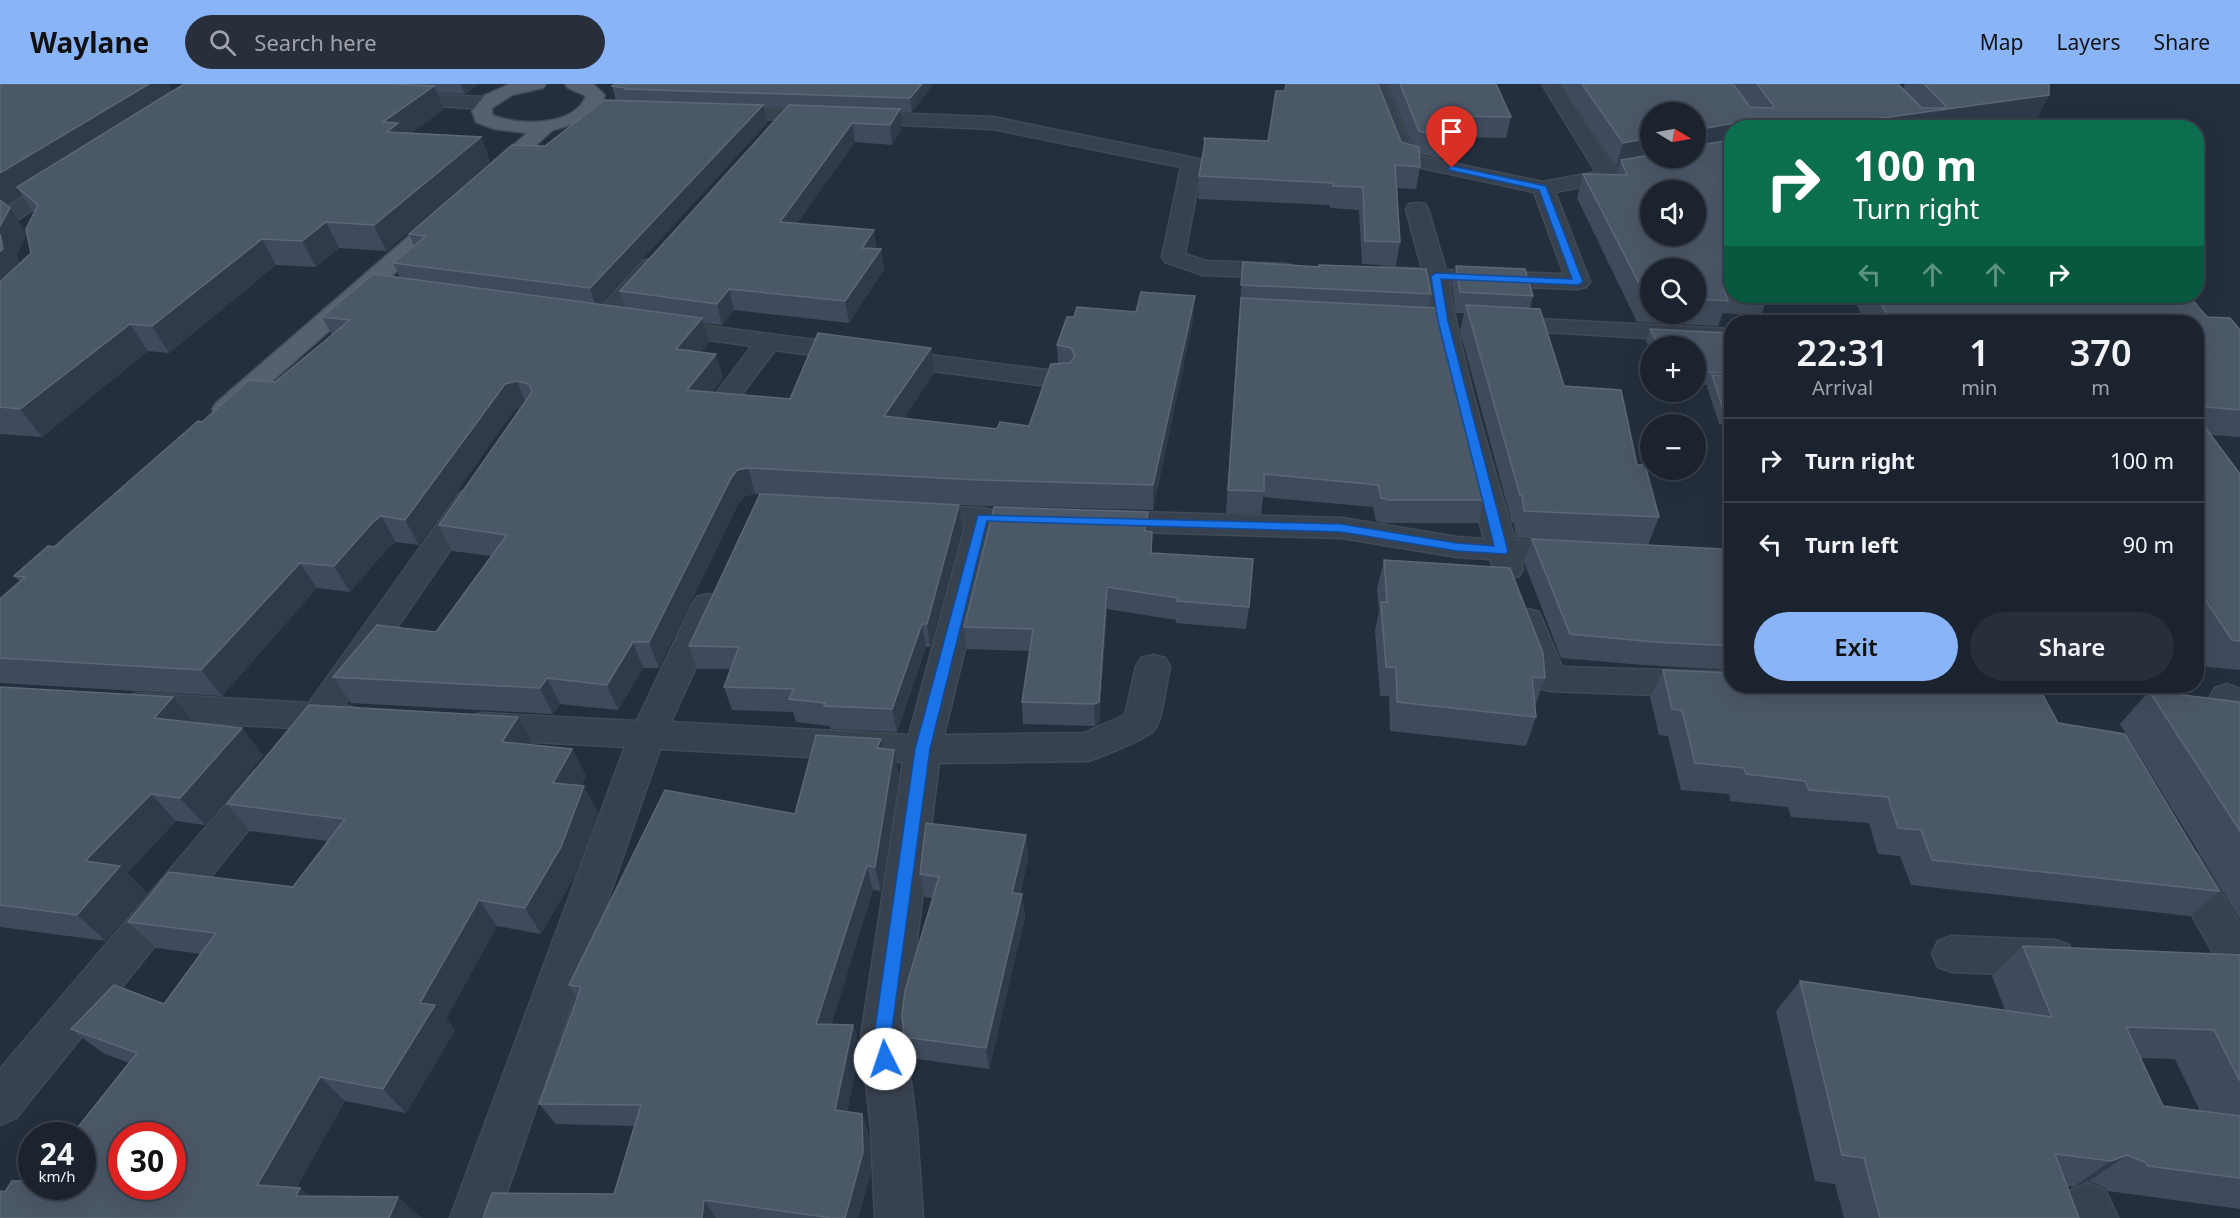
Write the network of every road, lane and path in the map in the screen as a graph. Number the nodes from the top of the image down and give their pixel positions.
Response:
1 (537, 84) edge
2 (1377, 84) edge
3 (1551, 84) edge
4 (588, 92) edge
5 (379, 98) edge
6 (485, 103) junction
7 (612, 110) edge
8 (705, 113) edge
9 (787, 116) junction
10 (491, 123) junction
11 (546, 126) junction
12 (771, 133) edge
13 (514, 154) junction
14 (1724, 154) edge
15 (85, 167) edge
16 (1609, 176) junction
17 (1543, 188) junction
18 (1417, 209) dead end
19 (16, 219) edge
20 (667, 248) edge
21 (1309, 272) edge
22 (1367, 274) edge
23 (1436, 276) junction
24 (366, 287) junction
25 (400, 291) edge
26 (1451, 322) junction
27 (1724, 336) edge
28 (769, 341) junction
29 (1061, 380) edge
30 (719, 407) edge
31 (205, 427) edge
32 (487, 474) edge
33 (886, 512) edge
34 (1078, 520) edge
35 (1502, 551) junction
36 (1594, 555) edge
37 (721, 578) edge
38 (1153, 667) dead end
39 (1724, 685) edge
40 (2240, 699) edge
41 (107, 704) edge
42 (2240, 715) edge
43 (320, 716) junction
44 (378, 720) edge
45 (448, 724) edge
46 (647, 736) junction
47 (922, 749) junction
48 (2164, 832) edge
49 (1952, 954) dead end
50 (2090, 960) edge
51 (2240, 963) edge
52 (2194, 964) edge
53 (0, 1103) edge
54 (474, 1218) edge
55 (899, 1218) edge

1 - 6 main road
2 - 17 street
3 - 16 street
4 - 7 street
4 - 11 main road
5 - 6 street
6 - 10 main road
8 - 9 street
9 - 12 street
9 - 21 street
10 - 11 main road
10 - 13 main road
11 - 13 main road
13 - 24 main road
14 - 16 street
15 - 19 street
16 - 17 street
17 - 23 street
18 - 23 street
20 - 28 street
22 - 23 street
23 - 26 street
24 - 25 street
24 - 31 main road
26 - 27 street
26 - 35 street
28 - 29 street
28 - 30 street
32 - 43 street
33 - 47 street
34 - 35 street
35 - 36 street
35 - 39 street
37 - 46 street
38 - 47 street
40 - 42 street
41 - 43 street
43 - 44 street
43 - 53 street
45 - 46 street
46 - 47 street
46 - 54 street
47 - 55 street
48 - 51 street
49 - 50 street
51 - 52 street

